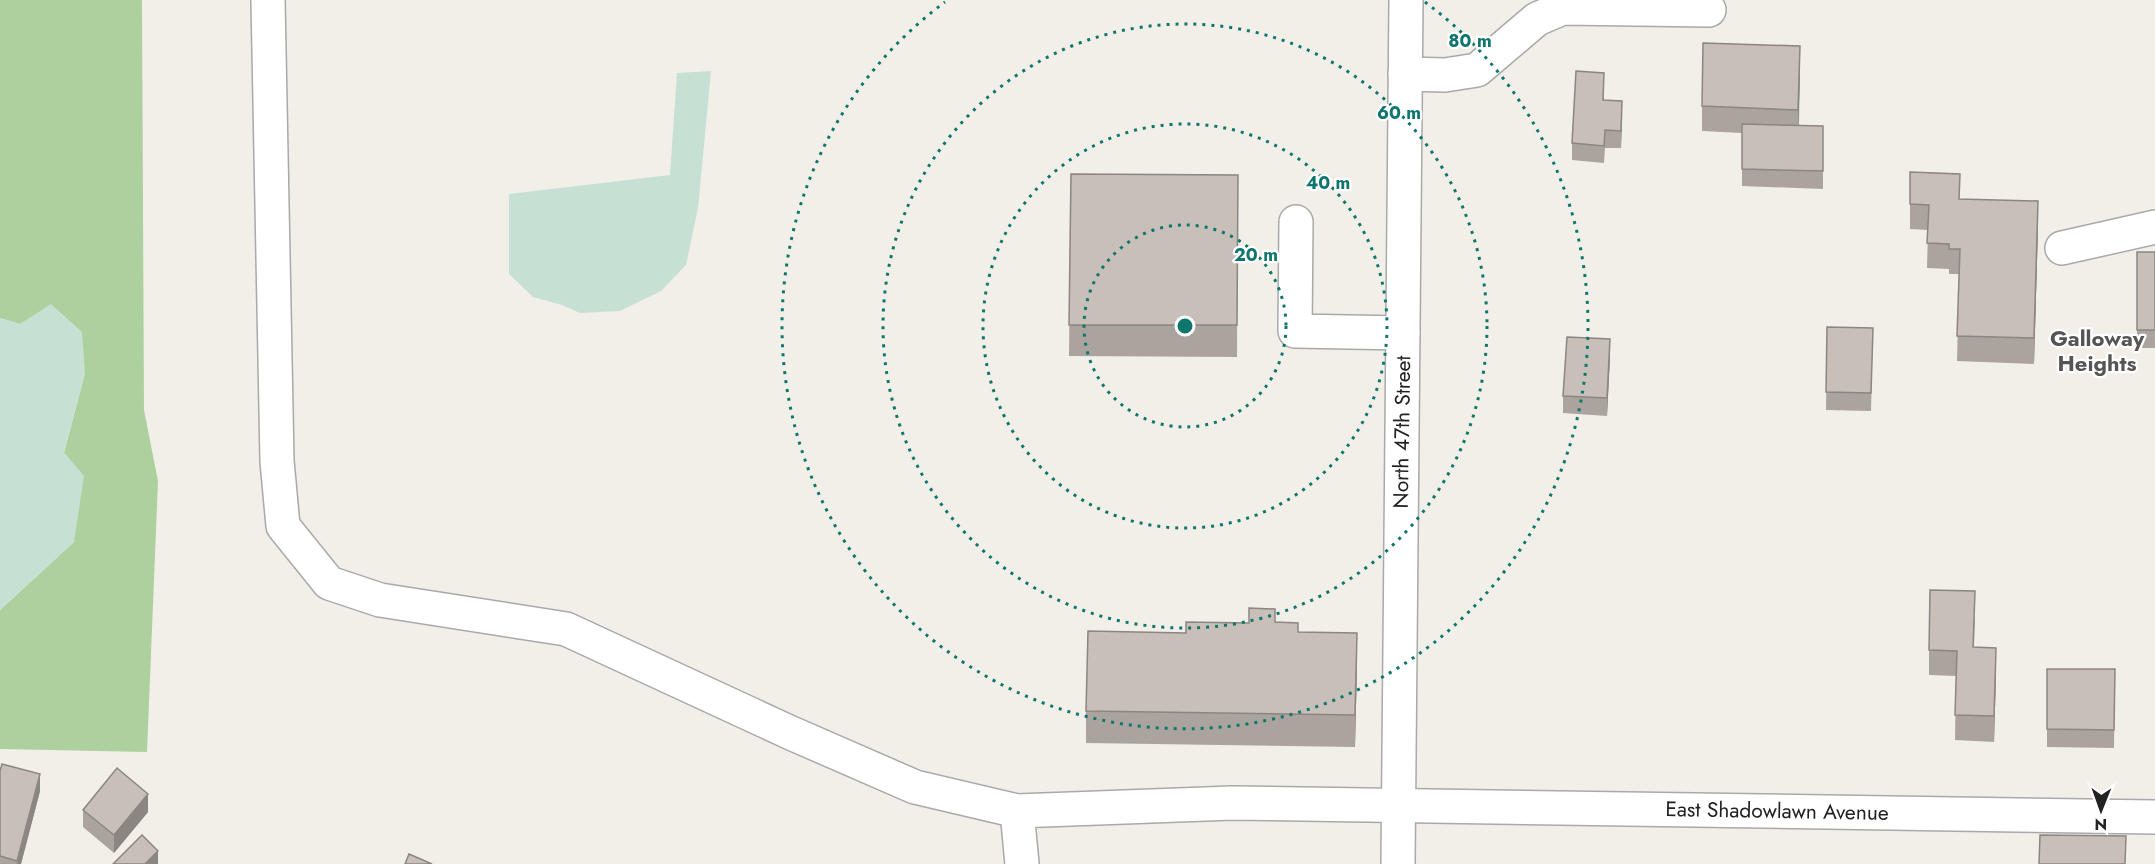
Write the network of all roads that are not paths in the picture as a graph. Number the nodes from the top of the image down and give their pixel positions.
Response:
1 (268, 0) edge
2 (1406, 0) edge
3 (1709, 10) dead end
4 (1405, 74) junction
5 (1296, 222) dead end
6 (2155, 227) edge
7 (2062, 248) dead end
8 (1403, 333) junction
9 (1398, 806) junction
10 (1017, 811) junction
11 (2155, 817) edge
12 (1022, 864) edge
13 (1398, 864) edge

1 - 10 street, East Shadowlawn Avenue
2 - 4 street, North 47th Street
3 - 4 street
4 - 8 street, North 47th Street
5 - 8 street
6 - 7 street
8 - 9 street, North 47th Street
9 - 10 street, East Shadowlawn Avenue
9 - 11 street, East Shadowlawn Avenue
9 - 13 street, North 47th Street
10 - 12 street

